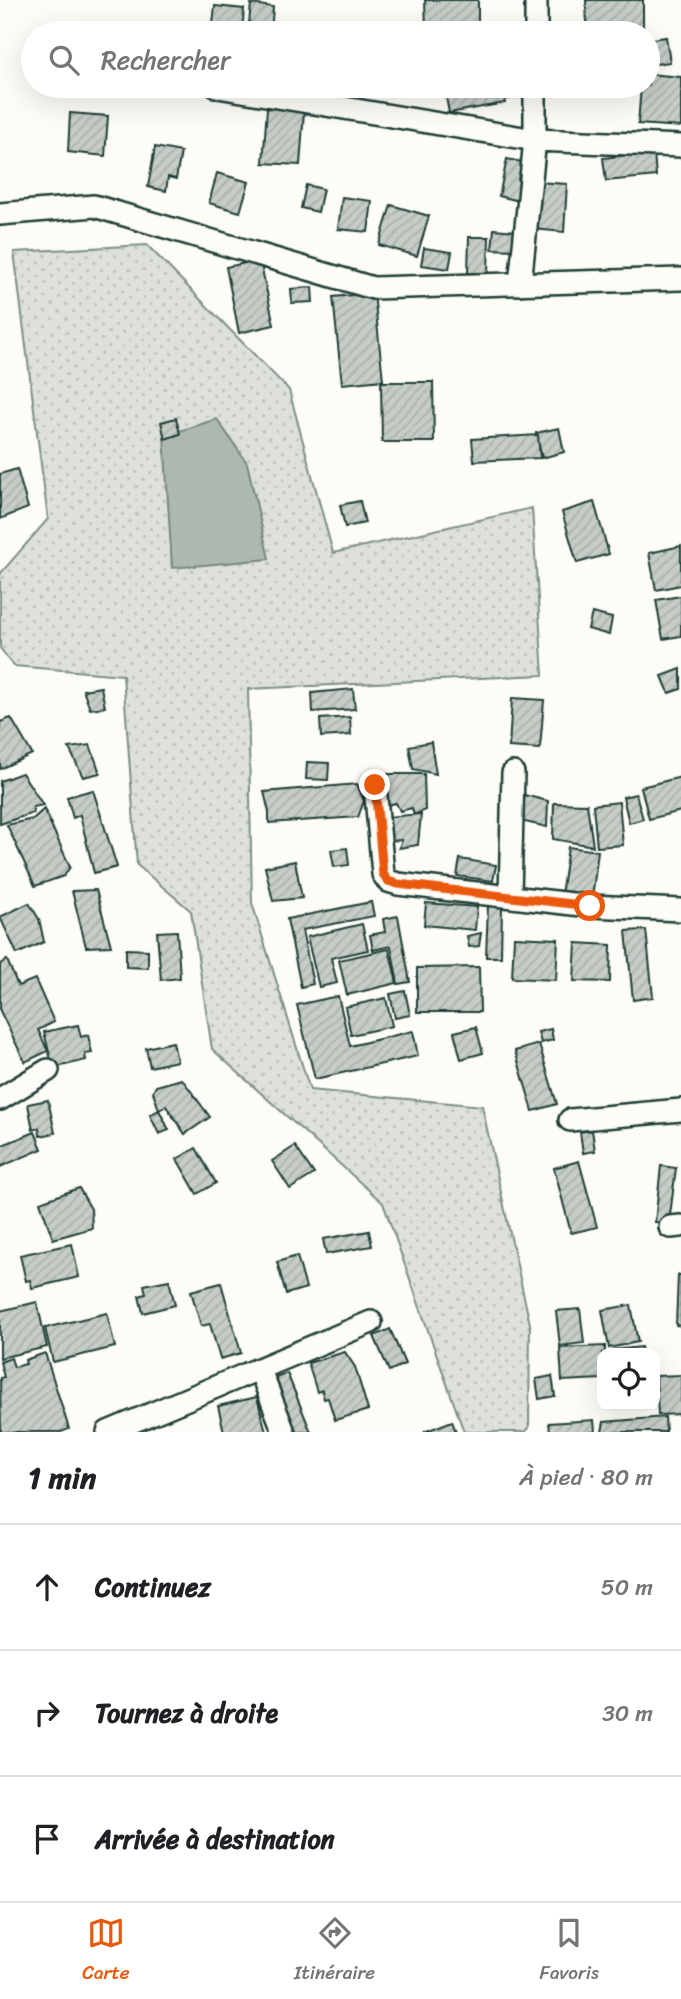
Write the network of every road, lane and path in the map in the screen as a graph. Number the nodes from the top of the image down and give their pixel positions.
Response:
1 (536, 0) edge
2 (536, 21) edge
3 (284, 98) edge
4 (536, 98) edge
5 (536, 140) junction
6 (681, 146) edge
7 (0, 214) edge
8 (681, 279) edge
9 (520, 284) junction
10 (513, 773) dead end
11 (375, 785) dead end
12 (510, 896) junction
13 (681, 910) edge
14 (48, 1070) dead end
15 (0, 1099) edge
16 (681, 1110) edge
17 (570, 1120) dead end
18 (371, 1322) dead end
19 (260, 1370) junction
20 (108, 1432) edge
21 (284, 1432) edge

1 - 2 street
3 - 5 street
4 - 5 street
5 - 6 street
5 - 9 street
7 - 9 street
8 - 9 street
10 - 12 street
11 - 12 street
12 - 13 street
14 - 15 street
16 - 17 street
18 - 19 street
19 - 20 street
19 - 21 street

